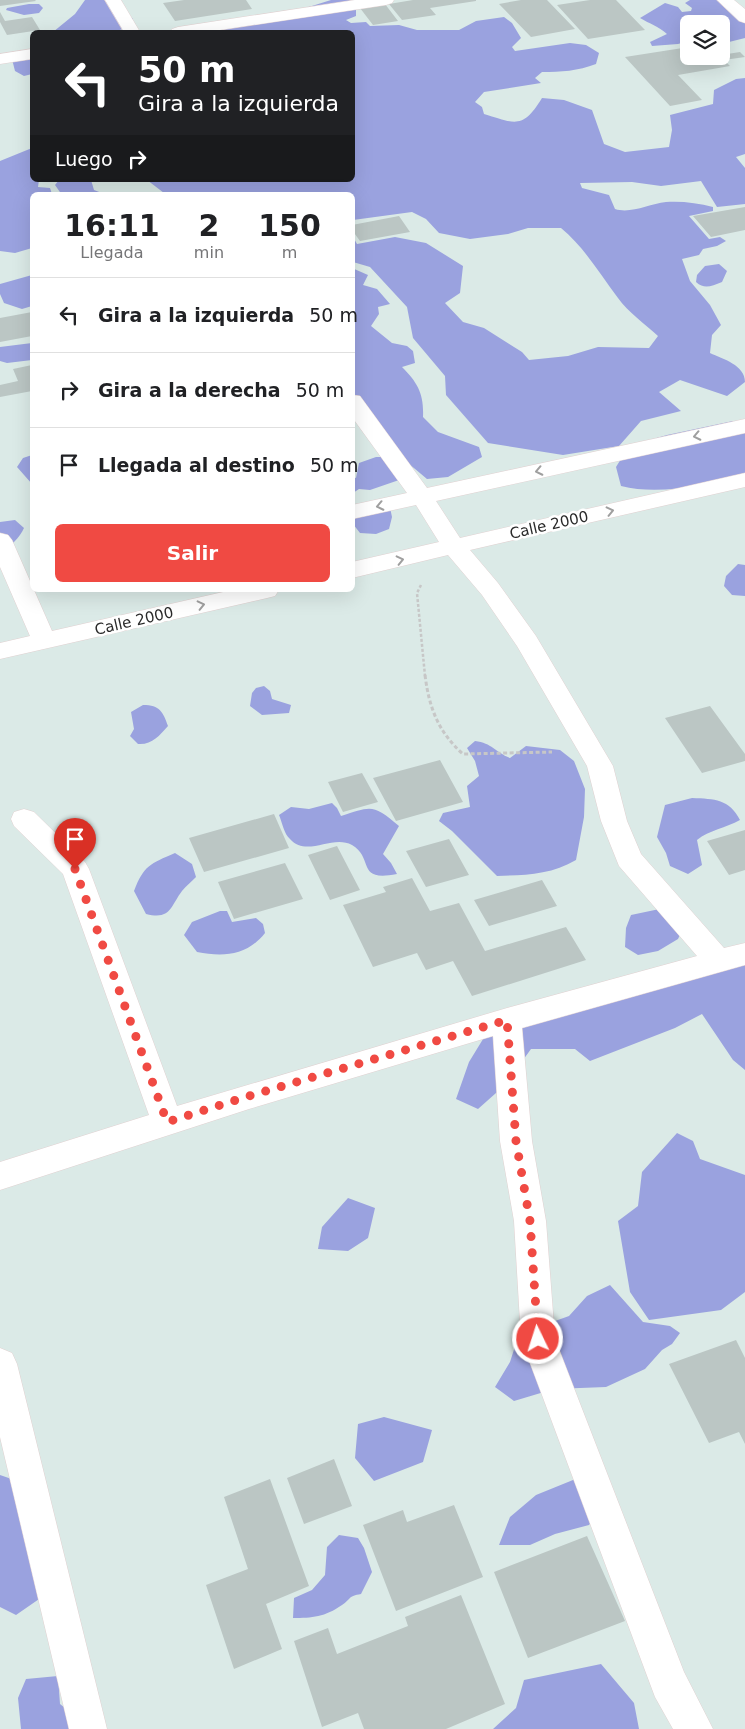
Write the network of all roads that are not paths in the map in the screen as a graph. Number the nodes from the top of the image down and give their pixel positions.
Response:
1 (113, 0) edge
2 (386, 0) edge
3 (725, 0) edge
4 (745, 18) edge
5 (131, 30) edge
6 (191, 30) edge
7 (30, 54) edge
8 (0, 59) edge
9 (355, 405) edge
10 (745, 426) edge
11 (745, 480) edge
12 (422, 497) junction
13 (355, 511) edge
14 (0, 540) edge
15 (445, 549) junction
16 (355, 569) edge
17 (17, 585) edge
18 (258, 592) edge
19 (44, 641) junction
20 (0, 651) edge
21 (24, 819) dead end
22 (732, 958) edge
23 (507, 1020) junction
24 (167, 1122) junction
25 (0, 1176) edge
26 (0, 1364) edge
27 (88, 1729) edge
28 (694, 1729) edge

1 - 5 street
2 - 6 street
3 - 4 street
7 - 8 street
9 - 12 street
10 -> 12 street
15 -> 11 street, Calle 2000
12 -> 13 street
12 - 15 street
14 - 17 street
16 -> 15 street, Calle 2000
15 - 22 street
17 - 19 street
19 -> 18 street, Calle 2000
19 - 20 street, Calle 2000
21 - 24 street
22 - 23 street
23 - 24 street
23 - 28 street
24 - 25 street
26 - 27 street

